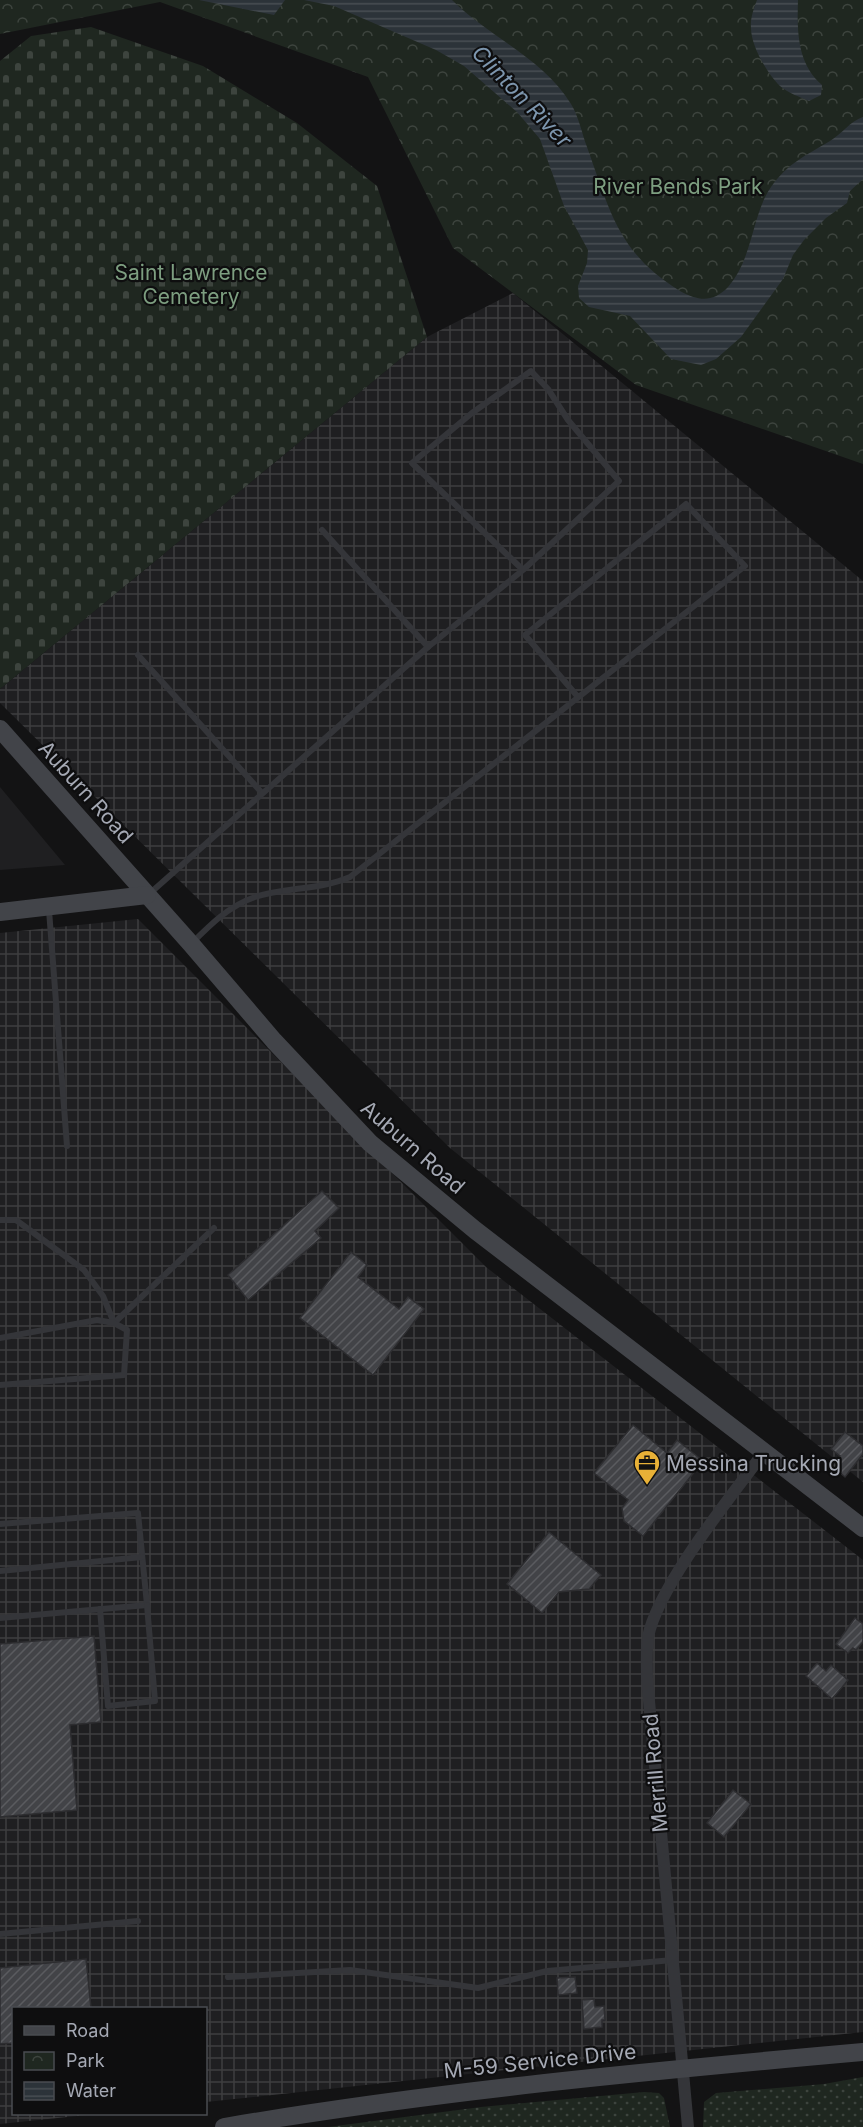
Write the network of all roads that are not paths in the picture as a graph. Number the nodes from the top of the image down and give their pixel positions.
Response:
1 (322, 530) dead end
2 (523, 570) junction
3 (428, 647) junction
4 (138, 655) dead end
5 (578, 697) junction
6 (0, 729) edge
7 (262, 793) junction
8 (147, 895) junction
9 (49, 906) junction
10 (0, 912) edge
11 (191, 944) junction
12 (67, 1146) dead end
13 (0, 1220) edge
14 (214, 1228) dead end
15 (114, 1323) junction
16 (0, 1338) edge
17 (0, 1384) edge
18 (764, 1452) junction
19 (0, 1524) edge
20 (863, 1528) edge
21 (142, 1557) junction
22 (0, 1571) edge
23 (147, 1605) junction
24 (100, 1609) junction
25 (0, 1617) edge
26 (138, 1921) dead end
27 (0, 1934) edge
28 (673, 1960) junction
29 (228, 1977) dead end
30 (863, 2052) edge
31 (683, 2068) junction
32 (224, 2127) edge
33 (688, 2127) edge

1 - 3 lane
2 - 2 lane
2 - 3 lane
3 - 7 lane
4 - 7 lane
5 - 5 lane
5 - 11 lane
6 - 8 street, Auburn Road
7 - 8 lane
8 - 9 street
8 - 11 street, Auburn Road
9 - 10 street
9 - 12 lane
11 - 18 street, Auburn Road
13 - 15 lane
14 - 15 lane
15 - 16 lane
15 - 17 lane
18 - 20 street, Auburn Road
18 - 28 street, Merrill Road
19 - 21 lane
21 - 22 lane
21 - 23 lane
23 - 24 lane
23 - 24 lane
24 - 25 lane
26 - 27 lane
28 - 29 lane
28 - 31 street, Merrill Road
30 - 31 street, M-59 Service Drive
31 - 32 street, M-59 Service Drive
31 - 33 street, Merrill Road

